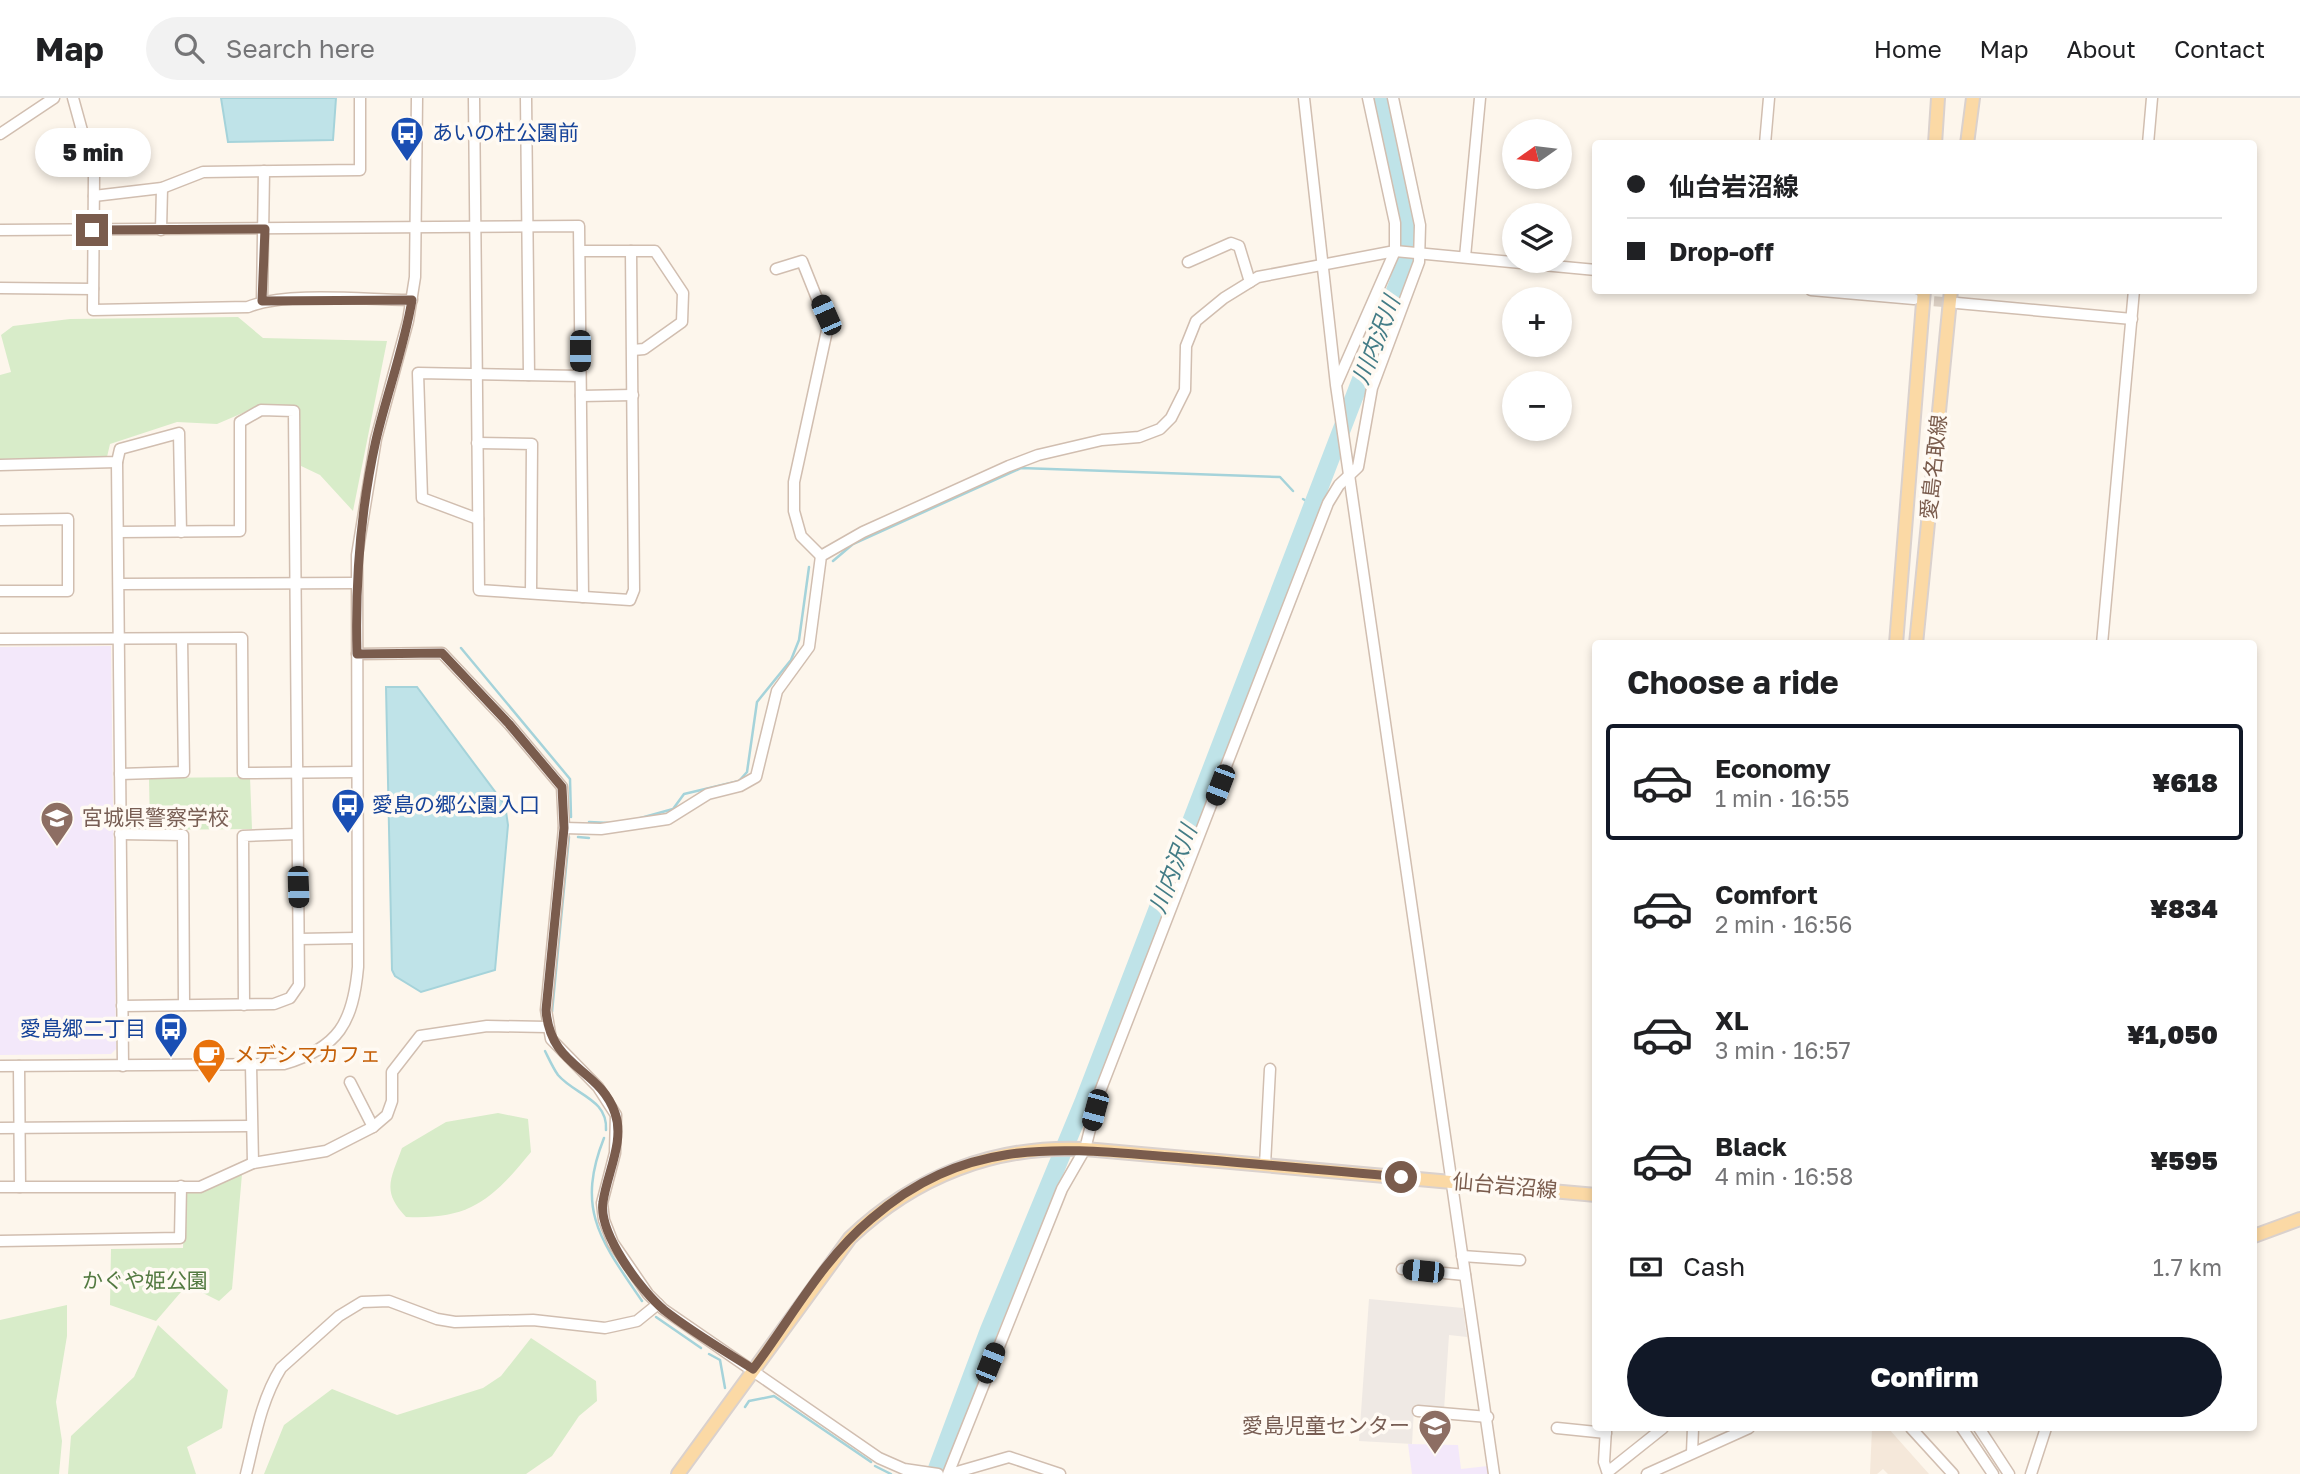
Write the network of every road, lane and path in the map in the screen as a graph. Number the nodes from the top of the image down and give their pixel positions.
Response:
1 (54, 98) edge
2 (73, 98) edge
3 (360, 98) edge
4 (417, 98) edge
5 (474, 98) edge
6 (526, 98) edge
7 (1304, 98) edge
8 (1368, 98) edge
9 (1393, 98) edge
10 (1480, 98) edge
11 (1769, 98) edge
12 (1938, 98) edge
13 (1973, 98) edge
14 (2152, 98) edge
15 (0, 134) edge
16 (1765, 140) edge
17 (1935, 140) edge
18 (1968, 140) edge
19 (2148, 140) edge
20 (264, 171) junction
21 (162, 188) junction
22 (94, 197) junction
23 (527, 226) junction
24 (418, 227) junction
25 (473, 228) junction
26 (265, 229) junction
27 (0, 230) edge
28 (92, 230) junction
29 (161, 230) junction
30 (581, 251) junction
31 (631, 251) junction
32 (1398, 251) junction
33 (1417, 254) junction
34 (1465, 257) junction
35 (1188, 262) dead end
36 (1321, 265) junction
37 (776, 269) dead end
38 (1592, 270) edge
39 (1250, 282) junction
40 (0, 288) edge
41 (93, 289) junction
42 (1897, 294) edge
43 (2134, 294) edge
44 (1919, 295) edge
45 (1954, 297) edge
46 (412, 300) junction
47 (262, 301) junction
48 (2132, 319) junction
49 (633, 350) junction
50 (476, 374) junction
51 (529, 375) junction
52 (580, 376) junction
53 (1336, 385) junction
54 (633, 395) junction
55 (581, 396) junction
56 (477, 443) junction
57 (117, 462) junction
58 (0, 465) edge
59 (1349, 475) junction
60 (478, 519) junction
61 (0, 520) edge
62 (119, 532) junction
63 (181, 532) junction
64 (821, 556) junction
65 (295, 582) junction
66 (355, 583) junction
67 (119, 584) junction
68 (0, 590) edge
69 (531, 593) junction
70 (583, 597) junction
71 (0, 639) edge
72 (119, 639) junction
73 (182, 639) junction
74 (1896, 640) edge
75 (1916, 640) edge
76 (2102, 640) edge
77 (357, 654) junction
78 (357, 772) junction
79 (297, 773) junction
80 (121, 774) junction
81 (564, 828) junction
82 (120, 834) junction
83 (296, 834) junction
84 (358, 938) junction
85 (299, 939) junction
86 (184, 1005) junction
87 (244, 1005) junction
88 (122, 1006) junction
89 (547, 1027) junction
90 (251, 1065) junction
91 (0, 1066) edge
92 (19, 1066) junction
93 (123, 1066) junction
94 (1270, 1069) dead end
95 (349, 1082) dead end
96 (250, 1126) junction
97 (373, 1127) junction
98 (0, 1128) edge
99 (19, 1128) junction
100 (1080, 1149) junction
101 (253, 1164) junction
102 (1265, 1165) junction
103 (1451, 1182) junction
104 (181, 1186) junction
105 (0, 1187) edge
106 (20, 1187) junction
107 (1592, 1195) edge
108 (2300, 1219) edge
109 (2257, 1235) edge
110 (0, 1241) edge
111 (1462, 1256) junction
112 (1520, 1260) dead end
113 (1402, 1269) dead end
114 (1465, 1275) junction
115 (658, 1304) junction
116 (753, 1369) junction
117 (1418, 1411) dead end
118 (1489, 1417) junction
119 (1557, 1428) dead end
120 (1592, 1430) edge
121 (1606, 1431) edge
122 (1659, 1431) edge
123 (1693, 1431) edge
124 (1742, 1431) edge
125 (1914, 1431) edge
126 (1964, 1431) edge
127 (1981, 1431) edge
128 (2045, 1431) edge
129 (1692, 1453) junction
130 (1608, 1472) edge
131 (926, 1473) edge
132 (246, 1474) edge
133 (678, 1474) edge
134 (938, 1474) edge
135 (949, 1474) edge
136 (1060, 1474) edge
137 (1494, 1474) edge
138 (1647, 1474) edge
139 (1954, 1474) edge
140 (1993, 1474) edge
141 (2009, 1474) edge
142 (2031, 1474) edge

1 - 15 street
2 - 22 street
3 - 20 street
4 - 24 street
5 - 25 street
6 - 23 street
7 - 36 street
8 - 32 street
9 - 33 street
10 - 34 street
11 - 16 street
12 - 17 main road
13 - 18 main road
14 - 19 street
20 - 21 street
20 - 26 street
21 - 22 street
21 - 29 street
22 - 28 street
23 - 25 street
23 - 30 street
23 - 51 street
24 - 25 street
24 - 26 street
24 - 46 street
25 - 50 street
26 - 29 street
26 - 47 street
27 - 28 street
28 - 29 street
28 - 41 street
30 - 31 street
30 - 52 street
31 - 49 street
31 - 49 street
32 - 33 street
32 - 36 street
32 - 53 street
33 - 34 street
33 - 59 street
34 - 38 street
35 - 39 street
36 - 39 street
36 - 53 street
37 - 64 street
39 - 64 street
40 - 41 street
41 - 47 street
42 - 44 street
43 - 48 street
44 - 74 main road, 愛島名取線
45 - 48 street
45 - 75 main road, 愛島名取線
46 - 47 street
46 - 66 street
48 - 76 street
49 - 54 street
50 - 51 street
50 - 56 street
50 - 60 street
51 - 52 street
52 - 55 street
53 - 59 street
54 - 55 street
54 - 70 street
55 - 70 street
56 - 60 street
56 - 69 street
57 - 58 street
57 - 62 street
57 - 63 street
59 - 100 street
59 - 103 street
60 - 69 street
61 - 68 street
62 - 63 street
62 - 67 street
63 - 65 street
64 - 81 street
65 - 66 street
65 - 67 street
65 - 79 street
66 - 77 street
67 - 72 street
69 - 70 street
71 - 72 street
72 - 73 street
72 - 80 street
73 - 79 street
73 - 80 street
77 - 78 street
77 - 81 street
78 - 79 street
78 - 84 street
79 - 83 street
80 - 82 street
81 - 89 street
82 - 86 street
82 - 88 street
83 - 85 street
83 - 87 street
84 - 85 street
84 - 90 street
85 - 87 street
86 - 87 street
86 - 88 street
88 - 93 street
89 - 97 street
89 - 115 street
90 - 93 street
90 - 96 street
91 - 92 street
92 - 93 street
92 - 99 street
94 - 102 street
95 - 97 street
96 - 99 street
96 - 101 street
97 - 101 street
98 - 99 street
99 - 106 street
100 - 102 main road, 仙台岩沼線
100 - 116 main road, 仙台岩沼線
100 - 135 street
101 - 104 street
102 - 103 main road, 仙台岩沼線
103 - 107 main road, 仙台岩沼線
103 - 111 street
104 - 106 street
104 - 110 street
105 - 106 street
108 - 109 main road
111 - 112 street
111 - 114 street
113 - 114 street
114 - 118 street
115 - 116 street
115 - 132 street
116 - 131 street
116 - 133 main road, 仙台岩沼線
117 - 118 street
118 - 137 street
119 - 120 street
121 - 130 street
122 - 130 street
123 - 129 street
124 - 129 street
125 - 139 street
126 - 140 street
127 - 141 street
128 - 142 street
129 - 138 street
131 - 134 street
135 - 136 street

